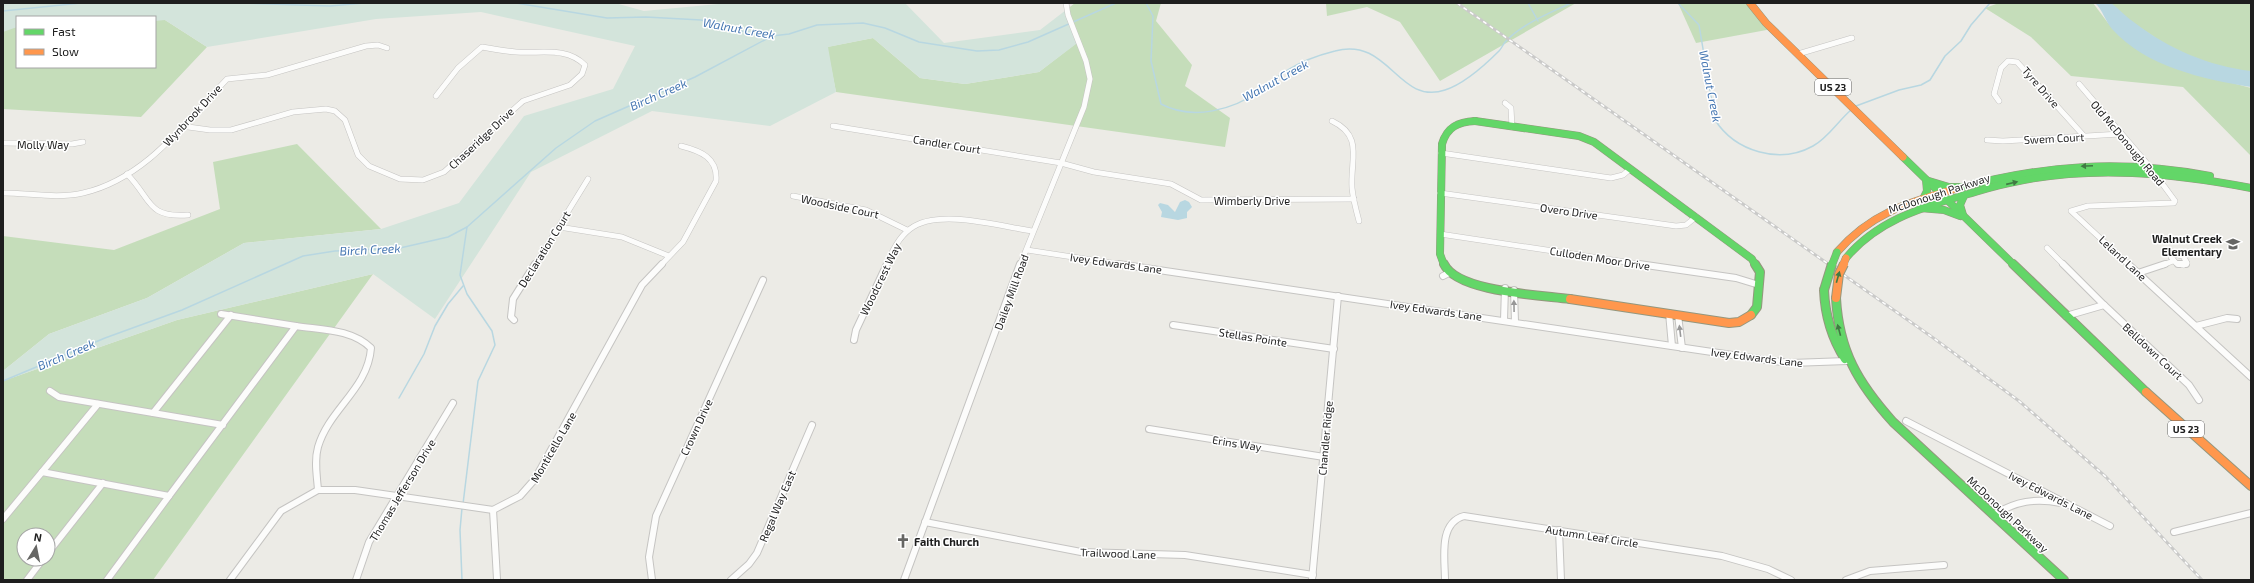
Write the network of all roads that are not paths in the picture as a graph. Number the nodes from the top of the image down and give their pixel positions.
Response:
1 (1066, 3) edge
2 (1750, 3) edge
3 (1852, 38) dead end
4 (387, 48) dead end
5 (1798, 54) junction
6 (2079, 84) dead end
7 (436, 96) dead end
8 (1998, 101) dead end
9 (1505, 103) dead end
10 (1332, 121) dead end
11 (182, 126) junction
12 (833, 126) dead end
13 (1512, 127) junction
14 (2120, 134) junction
15 (2084, 136) junction
16 (1987, 140) dead end
17 (83, 142) dead end
18 (3, 143) edge
19 (681, 146) dead end
20 (1442, 153) junction
21 (1061, 163) junction
22 (2150, 167) junction
23 (1630, 168) junction
24 (127, 174) junction
25 (2155, 174) junction
26 (588, 180) dead end
27 (1926, 180) junction
28 (2236, 184) junction
29 (1962, 187) junction
30 (2251, 188) edge
31 (3, 193) edge
32 (1440, 193) junction
33 (1940, 194) junction
34 (792, 196) dead end
35 (1964, 196) junction
36 (1354, 199) junction
37 (1923, 199) junction
38 (1947, 201) junction
39 (2174, 203) joint
40 (1920, 208) junction
41 (188, 215) dead end
42 (1696, 217) junction
43 (1964, 217) junction
44 (1359, 221) dead end
45 (559, 227) junction
46 (907, 230) junction
47 (1032, 231) junction
48 (1440, 234) junction
49 (2047, 248) dead end
50 (1027, 250) junction
51 (669, 256) junction
52 (2173, 261) dead end
53 (2138, 273) junction
54 (763, 280) dead end
55 (1759, 285) junction
56 (1505, 288) junction
57 (1514, 290) junction
58 (1338, 296) junction
59 (2104, 304) junction
60 (1669, 313) junction
61 (221, 314) dead end
62 (232, 315) junction
63 (1678, 315) junction
64 (2066, 316) junction
65 (2237, 319) dead end
66 (514, 320) dead end
67 (1504, 320) junction
68 (1514, 322) junction
69 (1173, 325) dead end
70 (296, 326) junction
71 (2196, 326) junction
72 (854, 340) dead end
73 (1672, 346) junction
74 (1682, 348) junction
75 (1334, 349) junction
76 (1846, 361) junction
77 (2251, 377) edge
78 (50, 391) dead end
79 (2199, 400) dead end
80 (453, 403) dead end
81 (98, 404) junction
82 (153, 413) junction
83 (1906, 421) dead end
84 (222, 425) junction
85 (812, 425) dead end
86 (1149, 429) dead end
87 (1324, 457) junction
88 (42, 472) junction
89 (103, 483) junction
90 (2251, 486) edge
91 (318, 490) junction
92 (169, 496) junction
93 (396, 497) junction
94 (2068, 505) junction
95 (494, 510) junction
96 (2251, 513) edge
97 (1993, 515) junction
98 (3, 519) edge
99 (925, 522) junction
100 (2110, 526) dead end
101 (1559, 530) junction
102 (2174, 532) dead end
103 (56, 543) edge
104 (1944, 565) dead end
105 (37, 567) edge
106 (1313, 577) edge
107 (497, 579) dead end
108 (27, 580) edge
109 (107, 580) edge
110 (230, 580) edge
111 (356, 580) edge
112 (652, 580) edge
113 (731, 580) edge
114 (904, 580) edge
115 (1446, 580) edge
116 (1561, 580) edge
117 (1791, 580) edge
118 (1846, 580) edge
119 (2064, 580) edge

1 - 21 street, Dailey Mill Road
2 - 5 street, US 23
3 - 5 street
4 - 11 street, Wynbrook Drive
5 - 27 street, US 23
6 - 14 street, Old McDonough Road
7 - 11 street, Chaseridge Drive
8 - 15 street, Tyre Drive
9 - 13 street
10 - 36 street
11 - 24 street, Wynbrook Drive
12 - 21 street, Candler Court
13 - 20 street
13 - 23 street
14 - 15 street, Swem Court
14 - 22 street, Old McDonough Road
15 - 16 street, Swem Court
17 - 18 street, Molly Way
19 - 51 street, Monticello Lane
20 - 23 street
20 - 32 street
21 - 36 street, Wimberly Drive
21 - 47 street, Dailey Mill Road
22 - 25 street, Old McDonough Road
22 - 28 street, McDonough Parkway
22 -> 29 street, McDonough Parkway
23 - 42 street
24 - 31 street, Wynbrook Drive
24 - 41 street
25 - 28 street, McDonough Parkway
35 -> 25 street, McDonough Parkway
25 - 39 street, Old McDonough Road
26 - 45 street, Declaration Court
27 - 29 street
27 - 33 street, US 23
27 - 37 street
28 - 30 street, McDonough Parkway
29 - 33 street, McDonough Parkway
32 - 42 street, Overo Drive
32 - 48 street
33 - 37 street, McDonough Parkway
33 - 38 street, US 23
34 - 46 street, Woodside Court
35 - 38 street, McDonough Parkway
35 - 43 street
36 - 44 street
37 - 76 street, McDonough Parkway, bridge
38 - 40 street, McDonough Parkway
38 - 43 street, US 23
39 - 53 street, Leland Lane
40 - 43 street
76 -> 40 street, McDonough Parkway, bridge
42 - 55 street
43 - 64 street, US 23
45 - 51 street
45 - 66 street, Declaration Court
46 - 47 street, Woodcrest Way
46 - 72 street, Woodcrest Way
47 - 50 street, Dailey Mill Road
48 - 55 street, Culloden Moor Drive
48 - 56 street
49 - 59 street, Belldown Court
50 - 58 street, Ivey Edwards Lane
50 - 99 street, Dailey Mill Road
51 - 95 street, Monticello Lane
52 - 53 street
53 - 71 street, Leland Lane
54 - 112 street, Crown Drive
55 - 63 street
56 - 57 street
56 - 67 street
57 - 60 street
68 -> 57 street
58 - 67 street, Ivey Edwards Lane
58 - 75 street, Chandler Ridge
59 - 64 street
59 - 79 street, Belldown Court
60 - 63 street
60 - 73 street
61 - 62 street
62 - 70 street
62 - 82 street
74 -> 63 street
64 - 90 street, US 23
65 - 71 street
67 - 68 street, Ivey Edwards Lane
68 - 73 street, Ivey Edwards Lane
69 - 75 street, Stellas Pointe
70 - 84 street
70 - 91 street
71 - 77 street, Leland Lane
73 - 74 street, Ivey Edwards Lane
74 - 76 street, Ivey Edwards Lane
75 - 87 street, Chandler Ridge
76 - 97 street, McDonough Parkway
78 - 81 street
80 - 93 street, Thomas Jefferson Drive
81 - 82 street
81 - 88 street
82 - 84 street
83 - 94 street, Ivey Edwards Lane
84 - 92 street
85 - 113 street, Regal Way East
86 - 87 street, Erins Way
87 - 106 street, Chandler Ridge
88 - 89 street
88 - 98 street
89 - 92 street
89 - 103 street
91 - 93 street
91 - 110 street
92 - 109 street
93 - 95 street
93 - 111 street, Thomas Jefferson Drive
94 - 97 street
94 - 100 street, Ivey Edwards Lane
95 - 107 street
96 - 102 street
97 - 119 street, McDonough Parkway
99 - 106 street, Trailwood Lane
99 - 114 street, Dailey Mill Road
101 - 115 street, Autumn Leaf Circle
101 - 116 street
101 - 117 street, Autumn Leaf Circle
104 - 118 street
105 - 108 street

